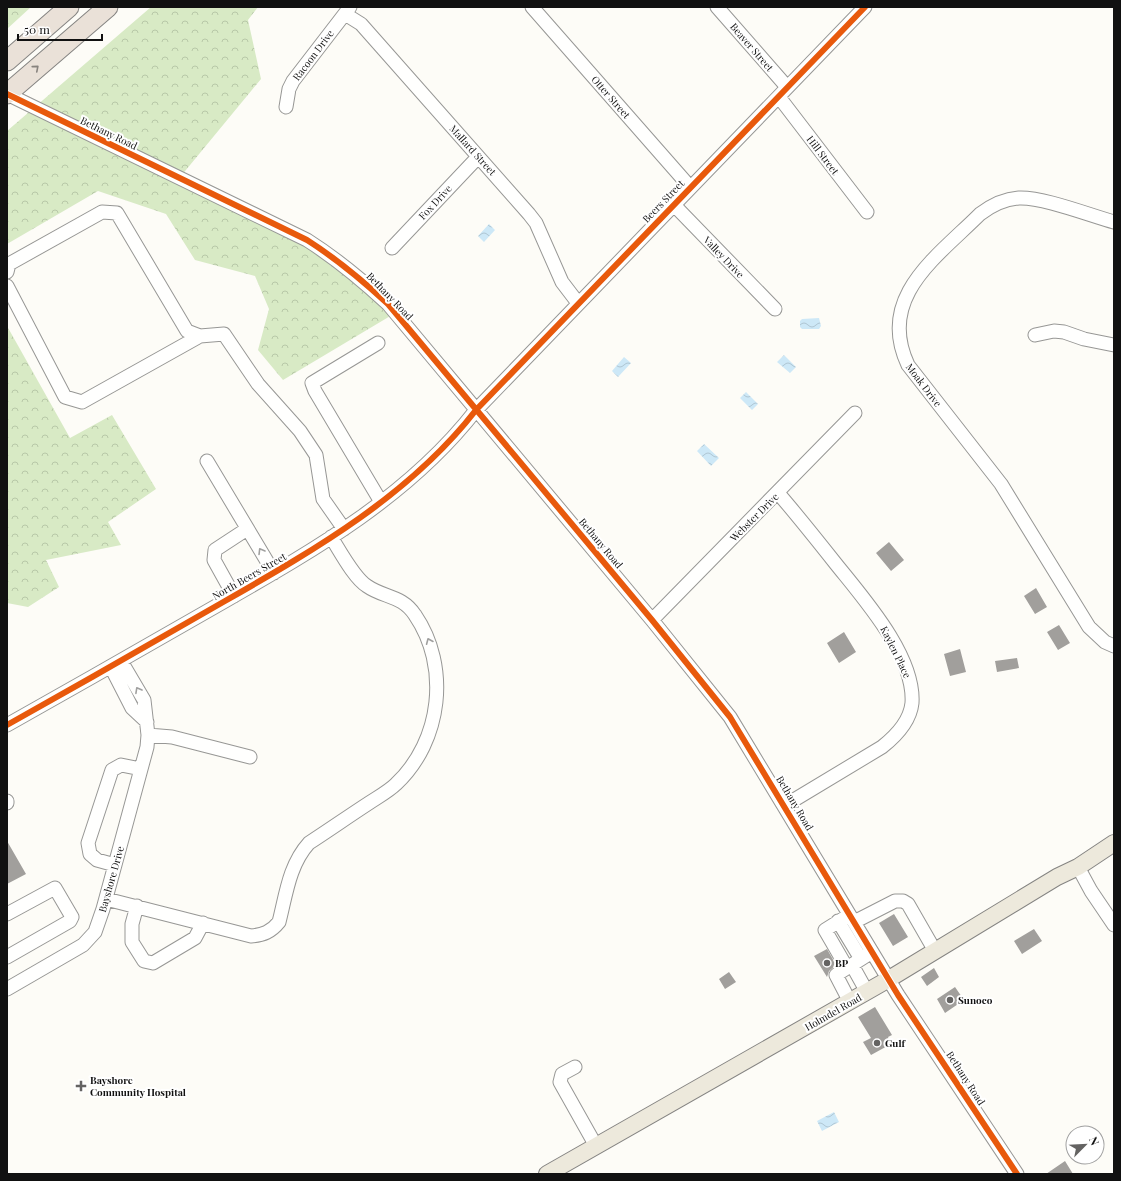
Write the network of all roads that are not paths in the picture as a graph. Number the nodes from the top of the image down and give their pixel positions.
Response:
1 (70, 7) edge
2 (108, 7) edge
3 (532, 7) edge
4 (717, 7) edge
5 (865, 7) edge
6 (347, 10) edge
7 (7, 61) edge
8 (783, 92) junction
9 (7, 94) edge
10 (286, 107) dead end
11 (478, 157) junction
12 (690, 187) junction
13 (674, 204) junction
14 (867, 212) dead end
15 (1114, 222) edge
16 (392, 248) dead end
17 (7, 272) edge
18 (7, 286) edge
19 (578, 303) junction
20 (775, 309) dead end
21 (1035, 334) dead end
22 (200, 336) junction
23 (378, 343) dead end
24 (1114, 345) edge
25 (476, 410) junction
26 (855, 414) dead end
27 (207, 462) dead end
28 (778, 493) junction
29 (381, 502) junction
30 (247, 529) junction
31 (344, 529) junction
32 (332, 538) junction
33 (274, 573) junction
34 (234, 596) junction
35 (652, 620) junction
36 (1114, 646) edge
37 (116, 664) junction
38 (7, 725) edge
39 (147, 728) junction
40 (250, 757) dead end
41 (141, 769) junction
42 (784, 806) junction
43 (1114, 843) edge
44 (115, 865) junction
45 (1078, 867) junction
46 (106, 899) junction
47 (137, 906) junction
48 (7, 914) edge
49 (847, 919) junction
50 (203, 923) junction
51 (1114, 925) edge
52 (935, 951) junction
53 (872, 952) junction
54 (7, 957) edge
55 (853, 964) junction
56 (889, 979) junction
57 (7, 989) edge
58 (867, 992) junction
59 (850, 1002) junction
60 (575, 1068) dead end
61 (596, 1146) junction
62 (548, 1174) edge
63 (1017, 1174) edge

1 - 7 highway
9 -> 2 highway
3 - 12 street, Otter Street
4 - 8 street, Beaver Street
5 - 8 street, Beers Street
6 - 10 street, Racoon Drive
6 - 11 street, Mallard Street
8 - 12 street, Beers Street
8 - 14 street, Hill Street
9 - 25 street, Bethany Road
11 - 16 street, Fox Drive
11 - 19 street, Mallard Street
12 - 13 street, Beers Street
13 - 19 street, Beers Street
13 - 20 street, Valley Drive
15 - 36 street, Moak Drive
17 - 22 street
18 - 22 street
19 - 25 street, Beers Street
21 - 24 street
22 - 31 street
23 - 29 street
25 - 29 street, North Beers Street
25 - 35 street, Bethany Road
26 - 28 street, Webster Drive
27 - 30 street
28 - 35 street, Webster Drive
28 - 42 street, Kaylen Place
29 - 31 street, North Beers Street
33 -> 30 street
30 - 34 street
31 - 32 street, North Beers Street
32 - 33 street, North Beers Street
50 -> 32 street
33 - 34 street, North Beers Street
34 - 37 street, North Beers Street
35 - 42 street, Bethany Road
37 - 38 street, North Beers Street
37 - 39 street, Bayshore Drive
39 - 40 street
39 - 41 street, Bayshore Drive
41 - 44 street, Bayshore Drive
41 - 44 street
42 - 49 street, Bethany Road
43 - 45 main road, Holmdel Road
44 - 46 street, Bayshore Drive
45 - 51 street
45 - 52 main road, Holmdel Road
46 - 47 street
46 - 57 street, Bayshore Drive
47 - 50 street
47 - 50 street
48 - 54 street
49 - 52 street
49 - 53 street, Bethany Road
49 - 55 street
52 - 56 main road, Holmdel Road
53 - 55 street
53 - 56 street, Bethany Road
55 - 58 street
55 - 59 street
56 - 58 main road, Holmdel Road
56 - 63 street, Bethany Road
58 - 59 main road, Holmdel Road
59 - 61 main road, Holmdel Road
60 - 61 street
61 - 62 main road, Holmdel Road

